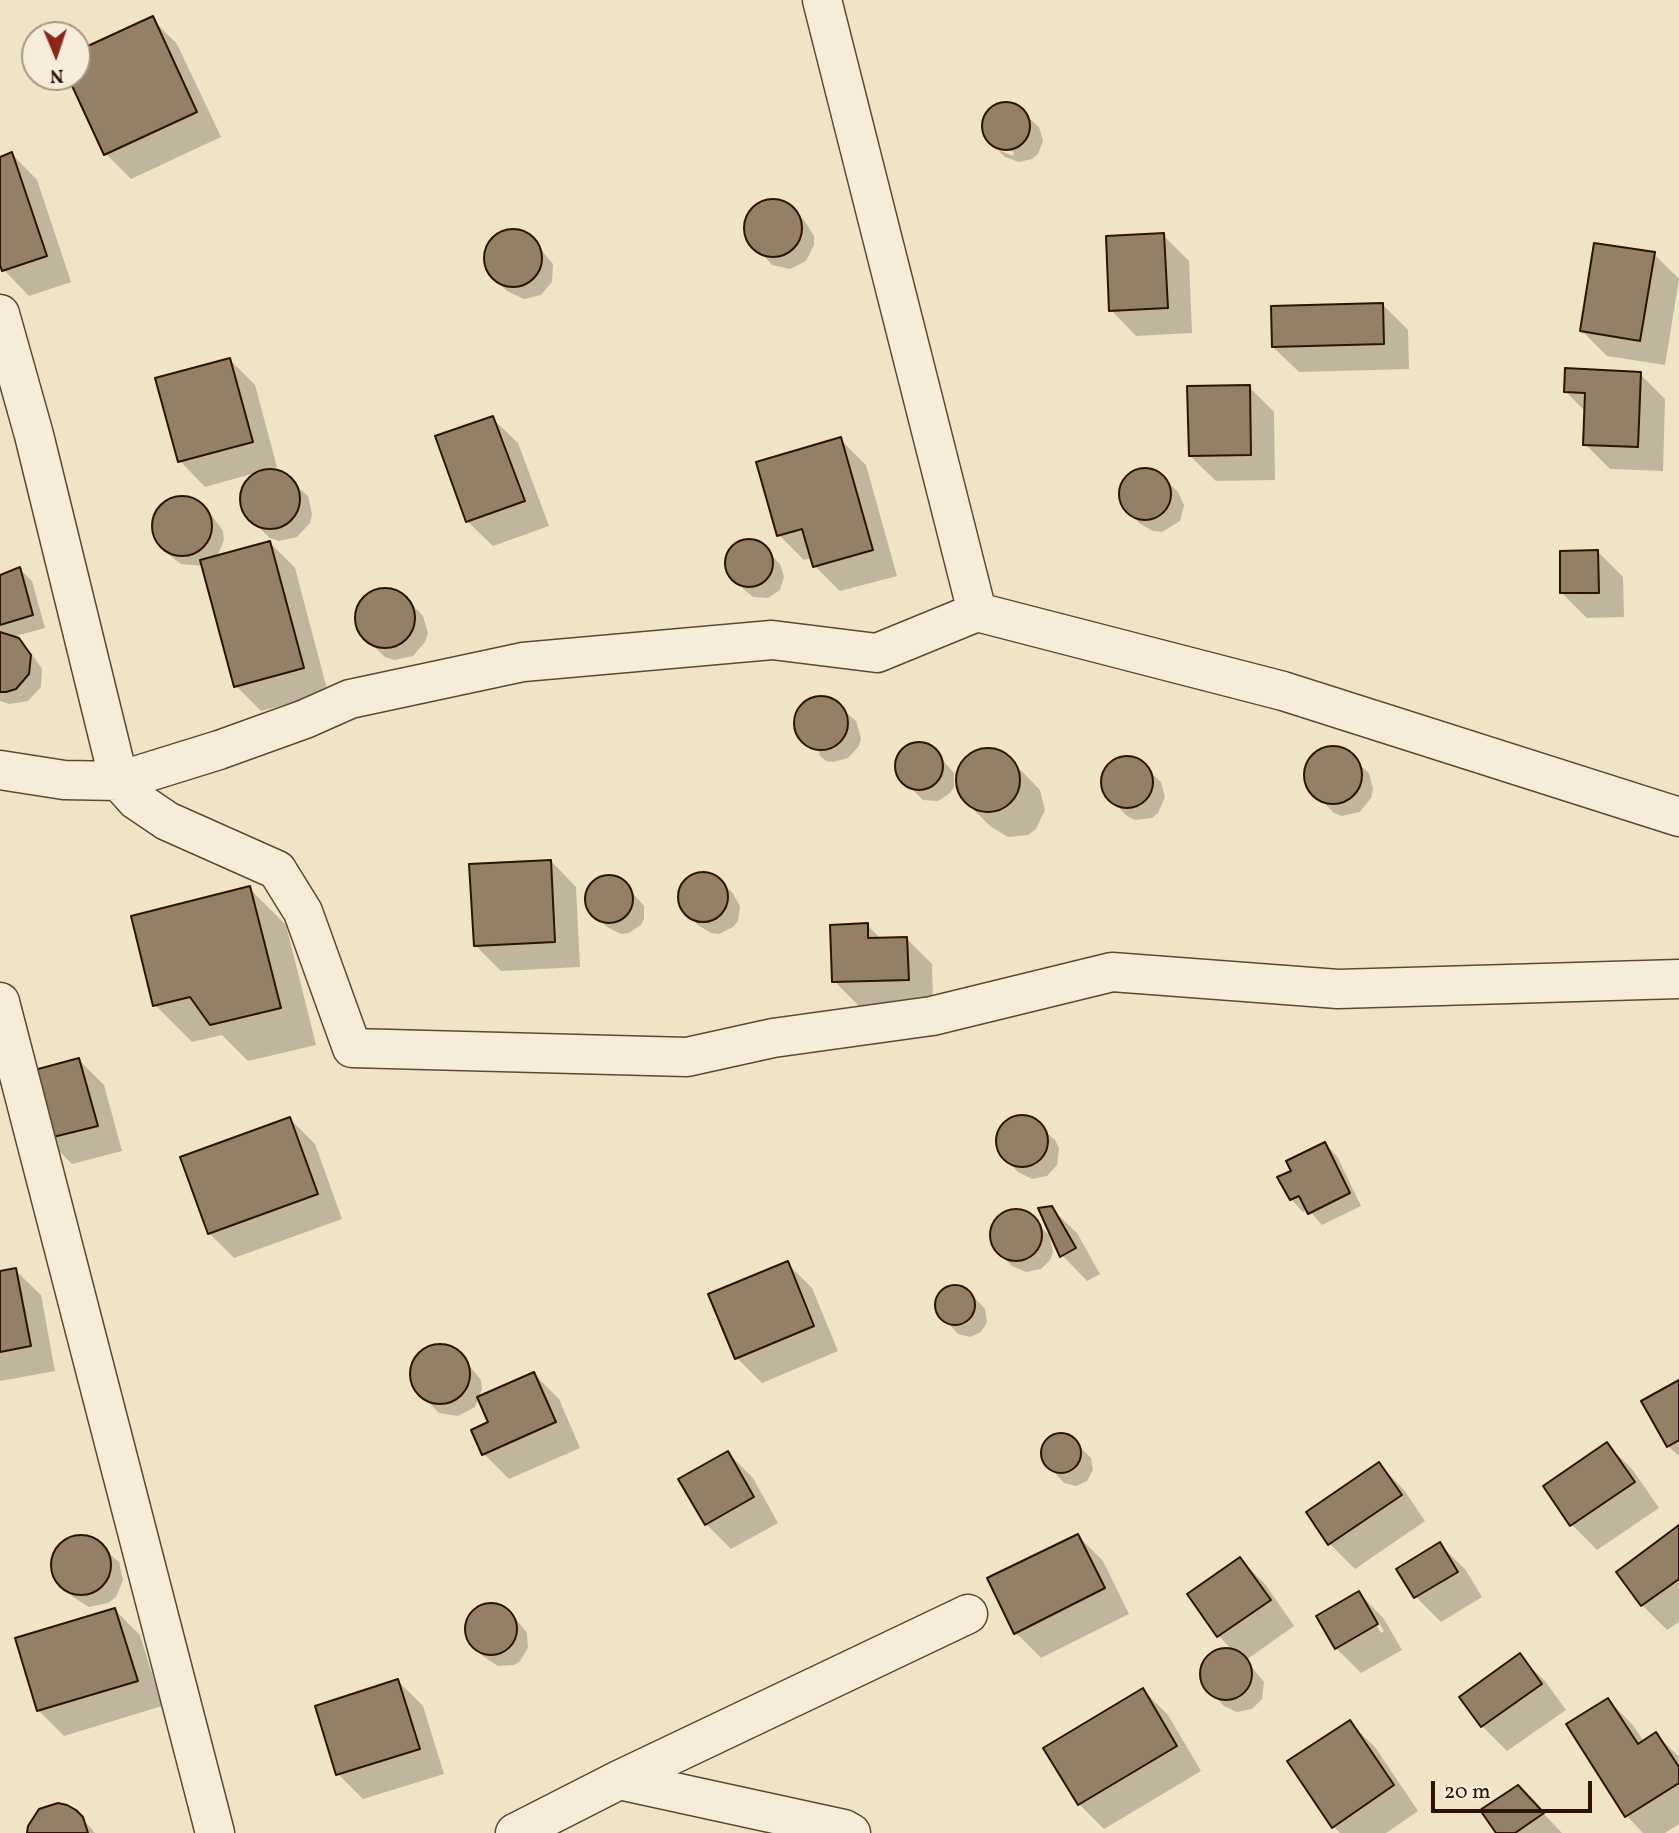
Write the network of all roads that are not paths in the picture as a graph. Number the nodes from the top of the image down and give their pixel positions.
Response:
1 (822, 0) edge
2 (0, 314) edge
3 (977, 612) junction
4 (0, 770) edge
5 (119, 781) junction
6 (1679, 817) edge
7 (1679, 979) edge
8 (0, 1002) edge
9 (968, 1614) dead end
10 (620, 1780) junction
11 (215, 1833) edge
12 (515, 1833) edge
13 (851, 1833) edge

1 - 3 street
2 - 5 street
3 - 5 street
3 - 6 street
4 - 5 street
5 - 7 street
8 - 11 street
9 - 10 street
10 - 12 street
10 - 13 street

